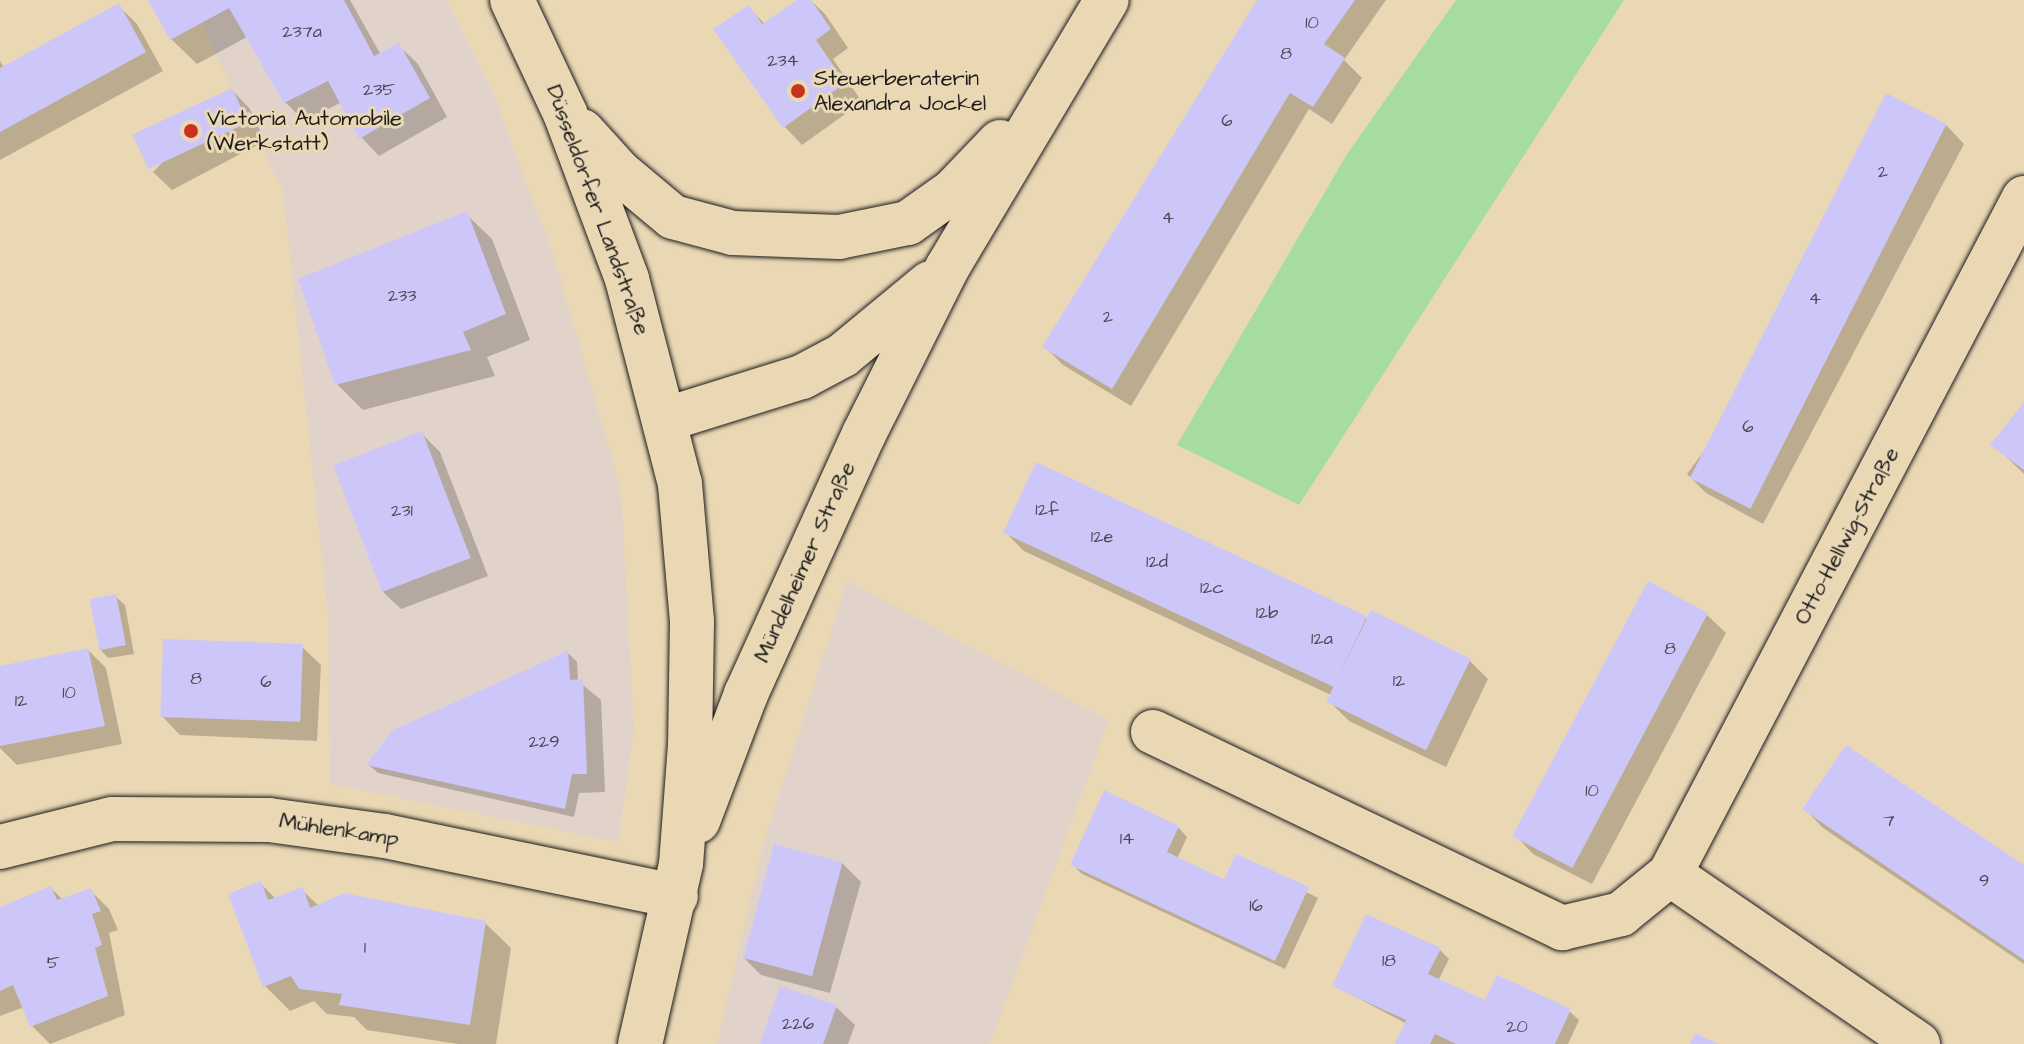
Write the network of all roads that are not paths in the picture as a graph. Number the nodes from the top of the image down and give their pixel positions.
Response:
1 (512, 0) edge
2 (1107, 0) edge
3 (1057, 82) junction
4 (565, 113) junction
5 (2024, 198) edge
6 (947, 268) junction
7 (667, 419) junction
8 (1153, 732) dead end
9 (0, 847) edge
10 (1670, 874) junction
11 (678, 880) junction
12 (640, 1044) edge
13 (1918, 1044) edge

1 - 4 main road, Düsseldorfer Landstraße
2 - 3 main road, Mündelheimer Straße
3 - 4 main road, Mündelheimer Straße
3 - 6 main road, Mündelheimer Straße
4 - 7 main road, Düsseldorfer Landstraße
5 - 10 main road, Otto-Hellwig-Straße
6 - 7 main road, Mündelheimer Straße
6 - 11 main road, Mündelheimer Straße
7 - 11 main road, Düsseldorfer Landstraße
8 - 10 main road, Otto-Hellwig-Straße
9 - 11 main road, Mühlenkamp
10 - 13 main road
11 - 12 main road, Düsseldorfer Landstraße

